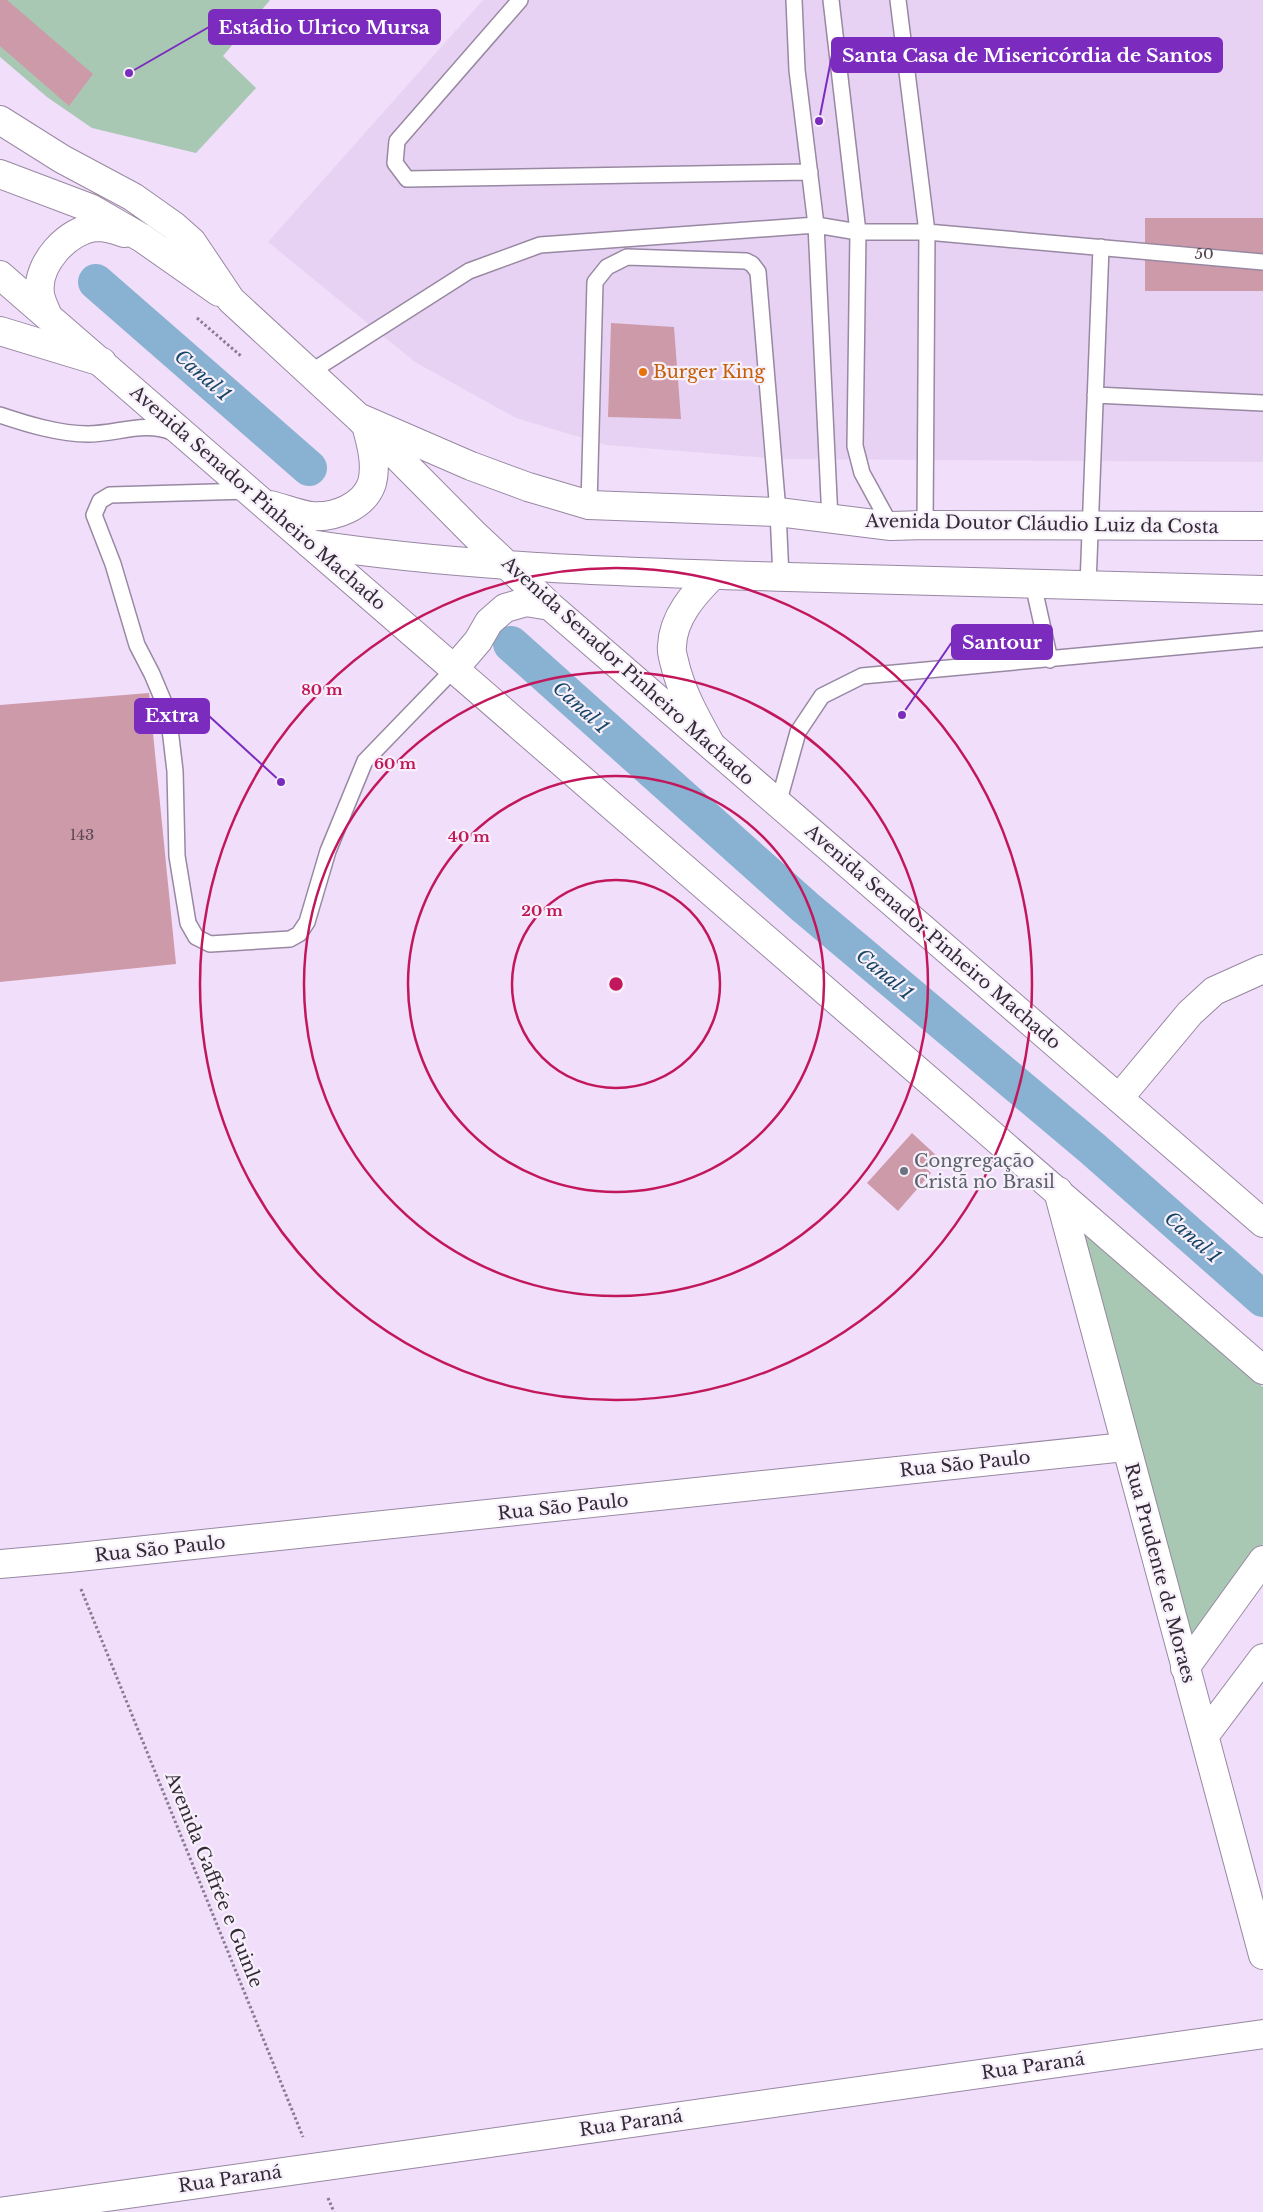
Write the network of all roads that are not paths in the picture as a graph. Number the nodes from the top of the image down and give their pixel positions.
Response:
1 (520, 0) edge
2 (794, 0) edge
3 (831, 0) edge
4 (898, 0) edge
5 (0, 120) edge
6 (810, 172) junction
7 (0, 174) edge
8 (816, 225) junction
9 (858, 232) junction
10 (927, 232) junction
11 (142, 238) junction
12 (1101, 248) junction
13 (1263, 262) edge
14 (0, 275) edge
15 (231, 300) junction
16 (48, 316) junction
17 (0, 331) edge
18 (102, 362) junction
19 (310, 373) junction
20 (1095, 395) junction
21 (1263, 403) edge
22 (0, 415) edge
23 (362, 421) junction
24 (191, 439) junction
25 (256, 497) junction
26 (589, 505) junction
27 (778, 512) junction
28 (830, 520) junction
29 (925, 525) junction
30 (890, 526) junction
31 (1090, 526) junction
32 (1263, 526) edge
33 (310, 544) junction
34 (508, 565) junction
35 (713, 575) junction
36 (781, 577) junction
37 (1033, 584) junction
38 (1088, 585) junction
39 (1263, 590) edge
40 (550, 606) junction
41 (1263, 639) edge
42 (1050, 660) junction
43 (454, 669) junction
44 (711, 746) junction
45 (778, 804) junction
46 (1263, 969) edge
47 (1119, 1098) junction
48 (1058, 1191) junction
49 (1263, 1223) edge
50 (1263, 1370) edge
51 (1125, 1448) junction
52 (1263, 1560) edge
53 (0, 1564) edge
54 (1263, 1658) edge
55 (1185, 1668) junction
56 (1205, 1734) junction
57 (1263, 1955) edge
58 (1263, 2034) edge
59 (153, 2201) edge
60 (0, 2212) edge

1 - 6 lane
2 - 6 lane
3 - 9 lane
4 - 10 lane
5 - 15 main road, Avenida Senador Pinheiro Machado
6 - 8 lane
7 - 11 main road
8 - 9 lane
8 - 19 lane
8 - 28 lane
9 - 10 lane
9 - 30 lane
10 - 12 lane
10 - 29 lane
11 - 15 main road
11 - 16 main road
12 - 13 lane
12 - 20 lane
14 - 16 main road, Avenida Senador Pinheiro Machado
15 - 19 main road, Avenida Senador Pinheiro Machado
16 - 18 main road, Avenida Senador Pinheiro Machado
17 - 18 main road
18 - 24 main road, Avenida Senador Pinheiro Machado
19 - 23 main road, Avenida Senador Pinheiro Machado
20 - 21 lane
20 - 31 lane
22 - 24 lane
23 - 25 main road
23 - 26 main road, Avenida Doutor Cláudio Luiz da Costa
23 - 34 main road, Avenida Senador Pinheiro Machado
24 - 25 main road, Avenida Senador Pinheiro Machado
25 - 33 main road, Avenida Senador Pinheiro Machado
25 - 43 lane
26 - 27 main road, Avenida Doutor Cláudio Luiz da Costa
26 - 27 lane
27 - 28 main road, Avenida Doutor Cláudio Luiz da Costa
27 - 36 lane
28 - 30 main road, Avenida Doutor Cláudio Luiz da Costa
29 - 30 main road, Avenida Doutor Cláudio Luiz da Costa
29 - 31 main road, Avenida Doutor Cláudio Luiz da Costa
31 - 32 main road, Avenida Doutor Cláudio Luiz da Costa
31 - 38 lane
33 - 34 main road
33 - 43 main road, Avenida Senador Pinheiro Machado
34 - 35 main road
34 - 40 main road, Avenida Senador Pinheiro Machado
35 - 36 main road
35 - 44 main road
36 - 37 main road
37 - 38 main road
37 - 42 lane
38 - 39 main road
40 - 43 main road
40 - 44 main road, Avenida Senador Pinheiro Machado
41 - 42 lane
42 - 45 lane
43 - 48 main road, Avenida Senador Pinheiro Machado
44 - 45 main road, Avenida Senador Pinheiro Machado
45 - 47 main road, Avenida Senador Pinheiro Machado
46 - 47 main road
47 - 49 main road, Avenida Senador Pinheiro Machado
48 - 50 main road, Avenida Senador Pinheiro Machado
48 - 51 main road, Rua Prudente de Moraes
51 - 53 main road, Rua São Paulo
51 - 55 main road, Rua Prudente de Moraes
52 - 55 main road
54 - 56 main road
55 - 56 main road, Rua Prudente de Moraes
56 - 57 main road, Rua Prudente de Moraes
58 - 59 main road, Rua Paraná
59 - 60 main road, Rua Paraná

